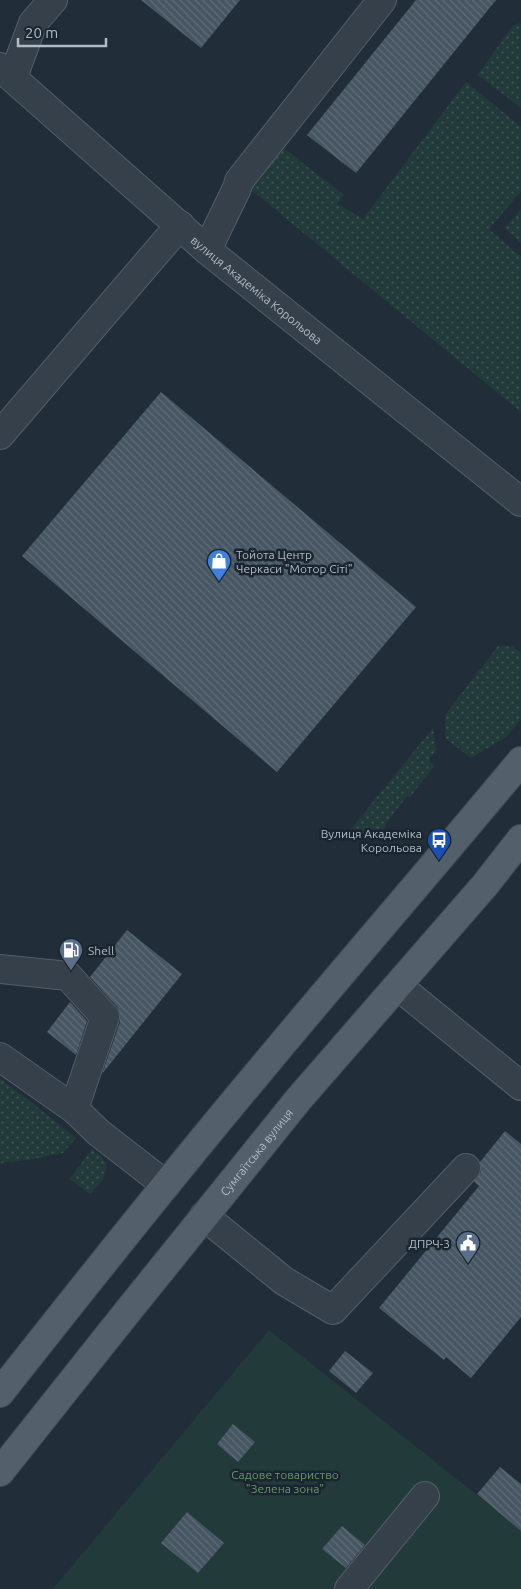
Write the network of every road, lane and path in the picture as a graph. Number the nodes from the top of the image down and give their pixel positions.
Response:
1 (53, 0) edge
2 (382, 0) edge
3 (6, 72) edge
4 (180, 225) junction
5 (207, 250) junction
6 (0, 435) edge
7 (521, 502) edge
8 (521, 761) edge
9 (521, 839) edge
10 (0, 969) edge
11 (398, 986) junction
12 (0, 1057) edge
13 (521, 1086) edge
14 (74, 1109) junction
15 (466, 1168) dead end
16 (166, 1185) junction
17 (204, 1216) junction
18 (0, 1393) edge
19 (0, 1472) edge
20 (425, 1496) dead end
21 (349, 1589) edge

1 - 3 street
2 - 5 street
3 - 4 street, вулиця Академіка Корольова
4 - 5 street, вулиця Академіка Корольова
4 - 6 street
5 - 7 street, вулиця Академіка Корольова
8 - 16 main road
9 - 11 main road, Сумгаїтська вулиця
10 - 14 street
11 - 13 street
11 - 17 main road, Сумгаїтська вулиця
12 - 14 street
14 - 16 street
15 - 17 street
16 - 18 main road
17 - 19 main road, Сумгаїтська вулиця
20 - 21 street

